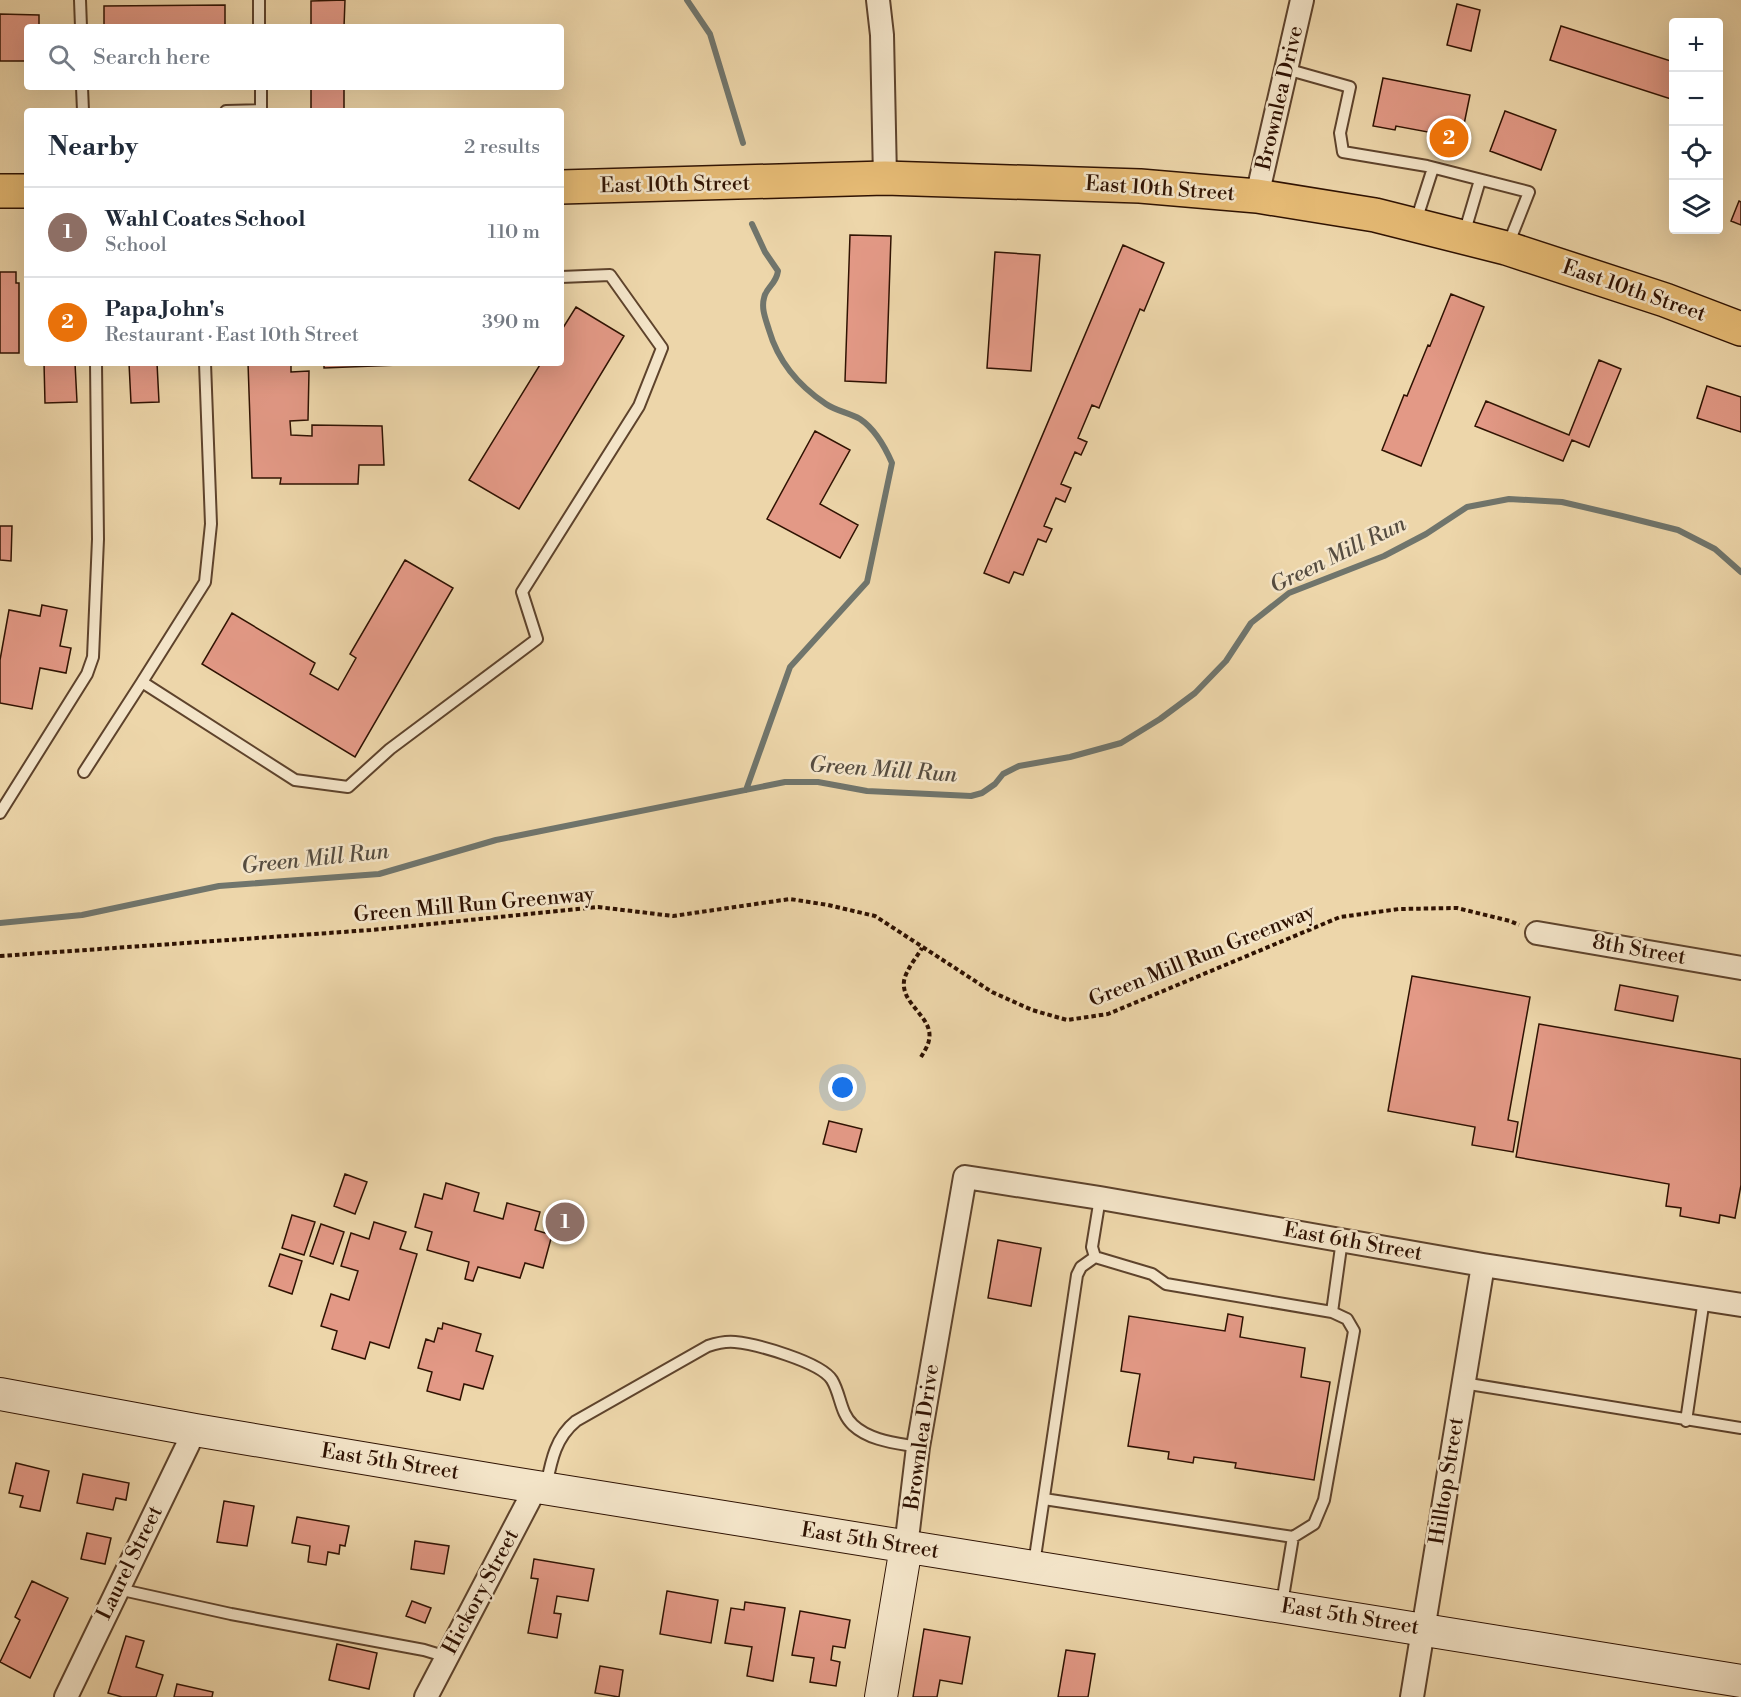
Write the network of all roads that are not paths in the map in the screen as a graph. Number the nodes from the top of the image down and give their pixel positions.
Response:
1 (80, 0) edge
2 (259, 0) edge
3 (878, 0) edge
4 (1302, 0) edge
5 (81, 24) edge
6 (260, 24) edge
7 (1286, 69) junction
8 (82, 90) edge
9 (261, 90) edge
10 (83, 108) edge
11 (261, 108) edge
12 (1433, 168) junction
13 (885, 178) junction
14 (1480, 180) junction
15 (564, 187) edge
16 (0, 191) edge
17 (24, 191) edge
18 (1257, 196) junction
19 (1415, 225) junction
20 (1463, 237) junction
21 (1506, 248) junction
22 (564, 277) edge
23 (1741, 329) edge
24 (96, 366) edge
25 (205, 366) edge
26 (142, 682) junction
27 (84, 772) dead end
28 (0, 813) edge
29 (1537, 933) dead end
30 (1741, 968) edge
31 (965, 1177) joint
32 (1100, 1198) junction
33 (1342, 1240) junction
34 (1095, 1257) junction
35 (1483, 1265) junction
36 (1704, 1299) junction
37 (1741, 1305) edge
38 (1332, 1312) junction
39 (1463, 1383) junction
40 (0, 1394) edge
41 (1686, 1421) junction
42 (1741, 1428) edge
43 (195, 1430) junction
44 (918, 1447) junction
45 (541, 1487) junction
46 (1044, 1499) junction
47 (1293, 1537) junction
48 (906, 1547) junction
49 (1033, 1567) junction
50 (118, 1589) junction
51 (1281, 1606) junction
52 (1423, 1629) junction
53 (447, 1657) junction
54 (1741, 1681) edge
55 (66, 1697) edge
56 (426, 1697) edge
57 (881, 1697) edge
58 (1412, 1697) edge

1 - 5 lane
2 - 6 lane
3 - 13 street
4 - 7 street, Brownlea Drive
7 - 12 lane
7 - 18 street, Brownlea Drive
8 - 10 lane
9 - 11 lane
12 - 14 lane
12 - 19 lane
13 - 15 main road, East 10th Street
13 - 18 main road, East 10th Street
14 - 20 lane
14 - 21 lane
16 - 17 main road
18 - 19 main road, East 10th Street
19 - 20 main road, East 10th Street
20 - 21 main road, East 10th Street
21 - 23 main road, East 10th Street
22 - 26 lane
24 - 28 lane
25 - 26 lane
26 - 27 lane
29 - 30 street, 8th Street
31 - 32 street, East 6th Street
31 - 44 street, Brownlea Drive
32 - 33 street, East 6th Street
32 - 34 lane
33 - 35 street, East 6th Street
33 - 38 lane
34 - 38 lane
34 - 46 lane
35 - 36 street, East 6th Street
35 - 39 street, Hilltop Street
36 - 37 street, East 6th Street
36 - 41 lane
38 - 47 lane
39 - 41 lane
39 - 52 street, Hilltop Street
40 - 43 main road, East 5th Street
41 - 42 lane
43 - 45 main road, East 5th Street
43 - 50 street, Laurel Street
44 - 45 lane
44 - 48 street, Brownlea Drive
45 - 48 main road, East 5th Street
45 - 53 street, Hickory Street
46 - 47 lane
46 - 49 lane
47 - 51 lane
48 - 49 main road, East 5th Street
48 - 57 main road, Brownlea Drive
49 - 51 main road, East 5th Street
50 - 53 lane
50 - 55 street, Laurel Street
51 - 52 main road, East 5th Street
52 - 54 main road, East 5th Street
52 - 58 street, Hilltop Street
53 - 56 street, Hickory Street

